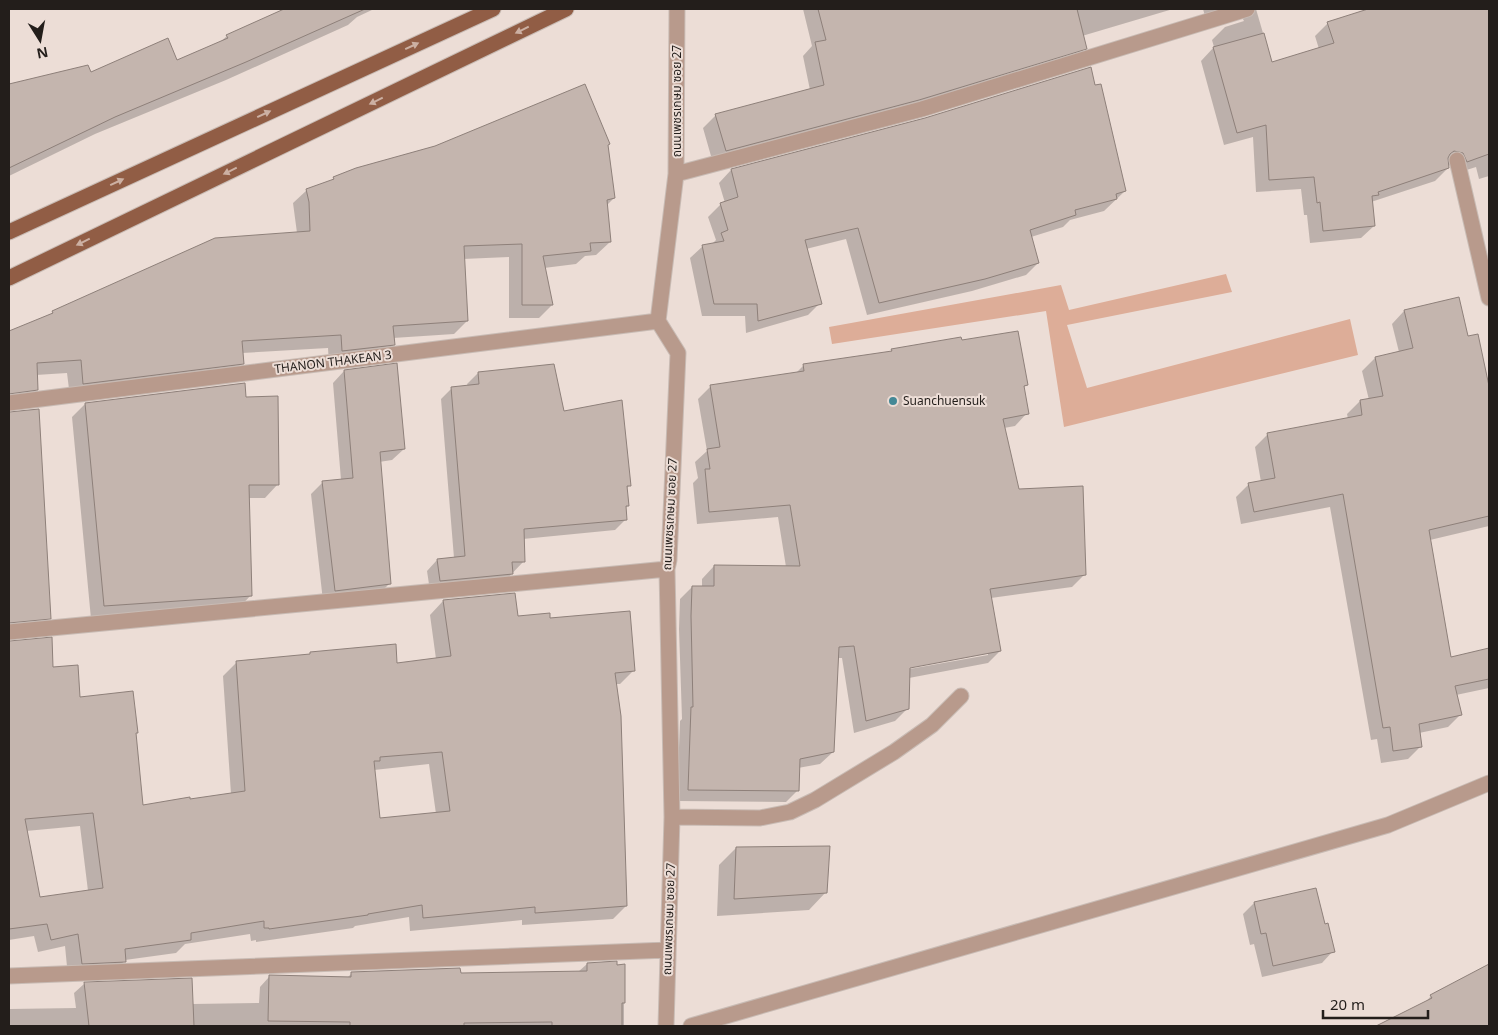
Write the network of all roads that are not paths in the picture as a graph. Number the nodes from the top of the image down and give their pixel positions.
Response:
1 (493, 9) edge
2 (566, 9) edge
3 (677, 9) edge
4 (1247, 9) edge
5 (1458, 160) dead end
6 (676, 174) junction
7 (9, 232) edge
8 (9, 278) edge
9 (1489, 298) edge
10 (658, 321) junction
11 (9, 403) edge
12 (667, 569) junction
13 (9, 632) edge
14 (961, 696) dead end
15 (1489, 783) edge
16 (672, 816) junction
17 (667, 950) junction
18 (9, 976) edge
19 (666, 1026) edge
20 (691, 1026) edge

7 -> 1 main road
2 -> 8 main road
3 - 6 street, ถนนเพชรเกษม ซอย 27
4 - 6 street
5 - 9 street
6 - 10 street, ถนนเพชรเกษม ซอย 27
10 - 11 street, THANON THAKEAN 3
10 - 12 street, ถนนเพชรเกษม ซอย 27
12 - 13 street
12 - 16 street, ถนนเพชรเกษม ซอย 27
14 - 16 street
15 - 20 street
16 - 17 street, ถนนเพชรเกษม ซอย 27
17 - 18 street
17 - 19 street, ถนนเพชรเกษม ซอย 27

